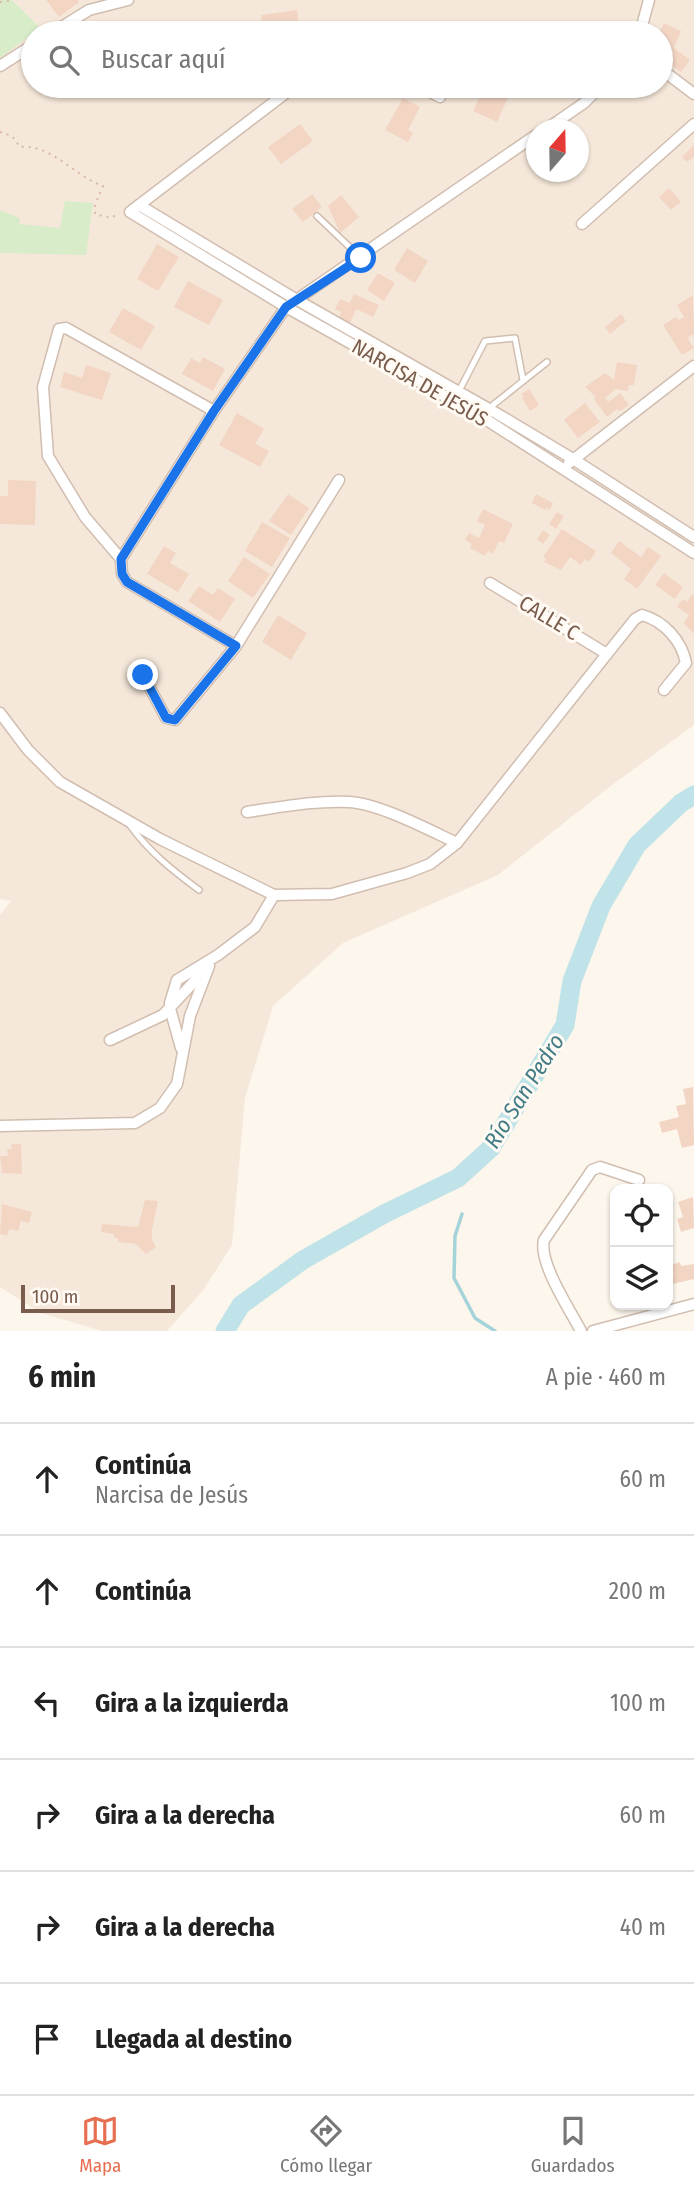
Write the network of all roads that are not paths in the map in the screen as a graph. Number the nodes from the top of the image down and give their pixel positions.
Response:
1 (128, 0) edge
2 (649, 0) edge
3 (71, 21) edge
4 (643, 21) edge
5 (21, 53) edge
6 (0, 66) edge
7 (673, 78) edge
8 (694, 94) edge
9 (279, 98) edge
10 (588, 98) edge
11 (560, 119) edge
12 (694, 124) edge
13 (526, 143) edge
14 (134, 209) junction
15 (317, 216) dead end
16 (582, 224) dead end
17 (361, 258) junction
18 (297, 300) junction
19 (286, 307) junction
20 (547, 362) dead end
21 (692, 370) edge
22 (523, 380) junction
23 (459, 392) junction
24 (214, 411) junction
25 (485, 413) junction
26 (573, 459) junction
27 (564, 468) junction
28 (339, 480) dead end
29 (694, 537) edge
30 (694, 553) edge
31 (121, 559) junction
32 (490, 583) dead end
33 (236, 646) junction
34 (607, 654) junction
35 (143, 675) dead end
36 (664, 690) dead end
37 (0, 713) edge
38 (247, 812) dead end
39 (127, 822) junction
40 (457, 843) junction
41 (199, 890) dead end
42 (274, 895) junction
43 (218, 954) junction
44 (209, 965) junction
45 (110, 1040) dead end
46 (182, 1051) junction
47 (0, 1126) edge
48 (639, 1180) dead end
49 (694, 1304) edge
50 (581, 1331) edge
51 (593, 1331) edge

1 - 3 street
2 - 4 street
5 - 6 street
7 - 8 street
9 - 14 street
10 - 11 street
12 - 16 street
13 - 17 street
14 - 18 street, NARCISA DE JESÚS
14 - 19 street, NARCISA DE JESÚS
15 - 17 lane
17 - 18 street
18 - 19 street
18 - 23 street, NARCISA DE JESÚS
19 - 24 street
19 - 25 street, NARCISA DE JESÚS
20 - 22 lane
21 - 26 street
22 - 23 lane
22 - 25 lane
23 - 25 street, NARCISA DE JESÚS
24 - 31 street
24 - 31 street
25 - 26 street, NARCISA DE JESÚS
25 - 27 street, NARCISA DE JESÚS
26 - 27 street
26 - 29 street, NARCISA DE JESÚS
27 - 30 street, NARCISA DE JESÚS
28 - 33 street
31 - 33 street
32 - 34 street, CALLE C
33 - 35 street
34 - 36 street
34 - 40 street
37 - 39 street
38 - 40 street
39 - 41 lane
39 - 42 street
40 - 42 street
42 - 43 street
43 - 44 street
43 - 46 street
44 - 45 street
44 - 46 street
46 - 47 street
48 - 50 street
49 - 51 street

